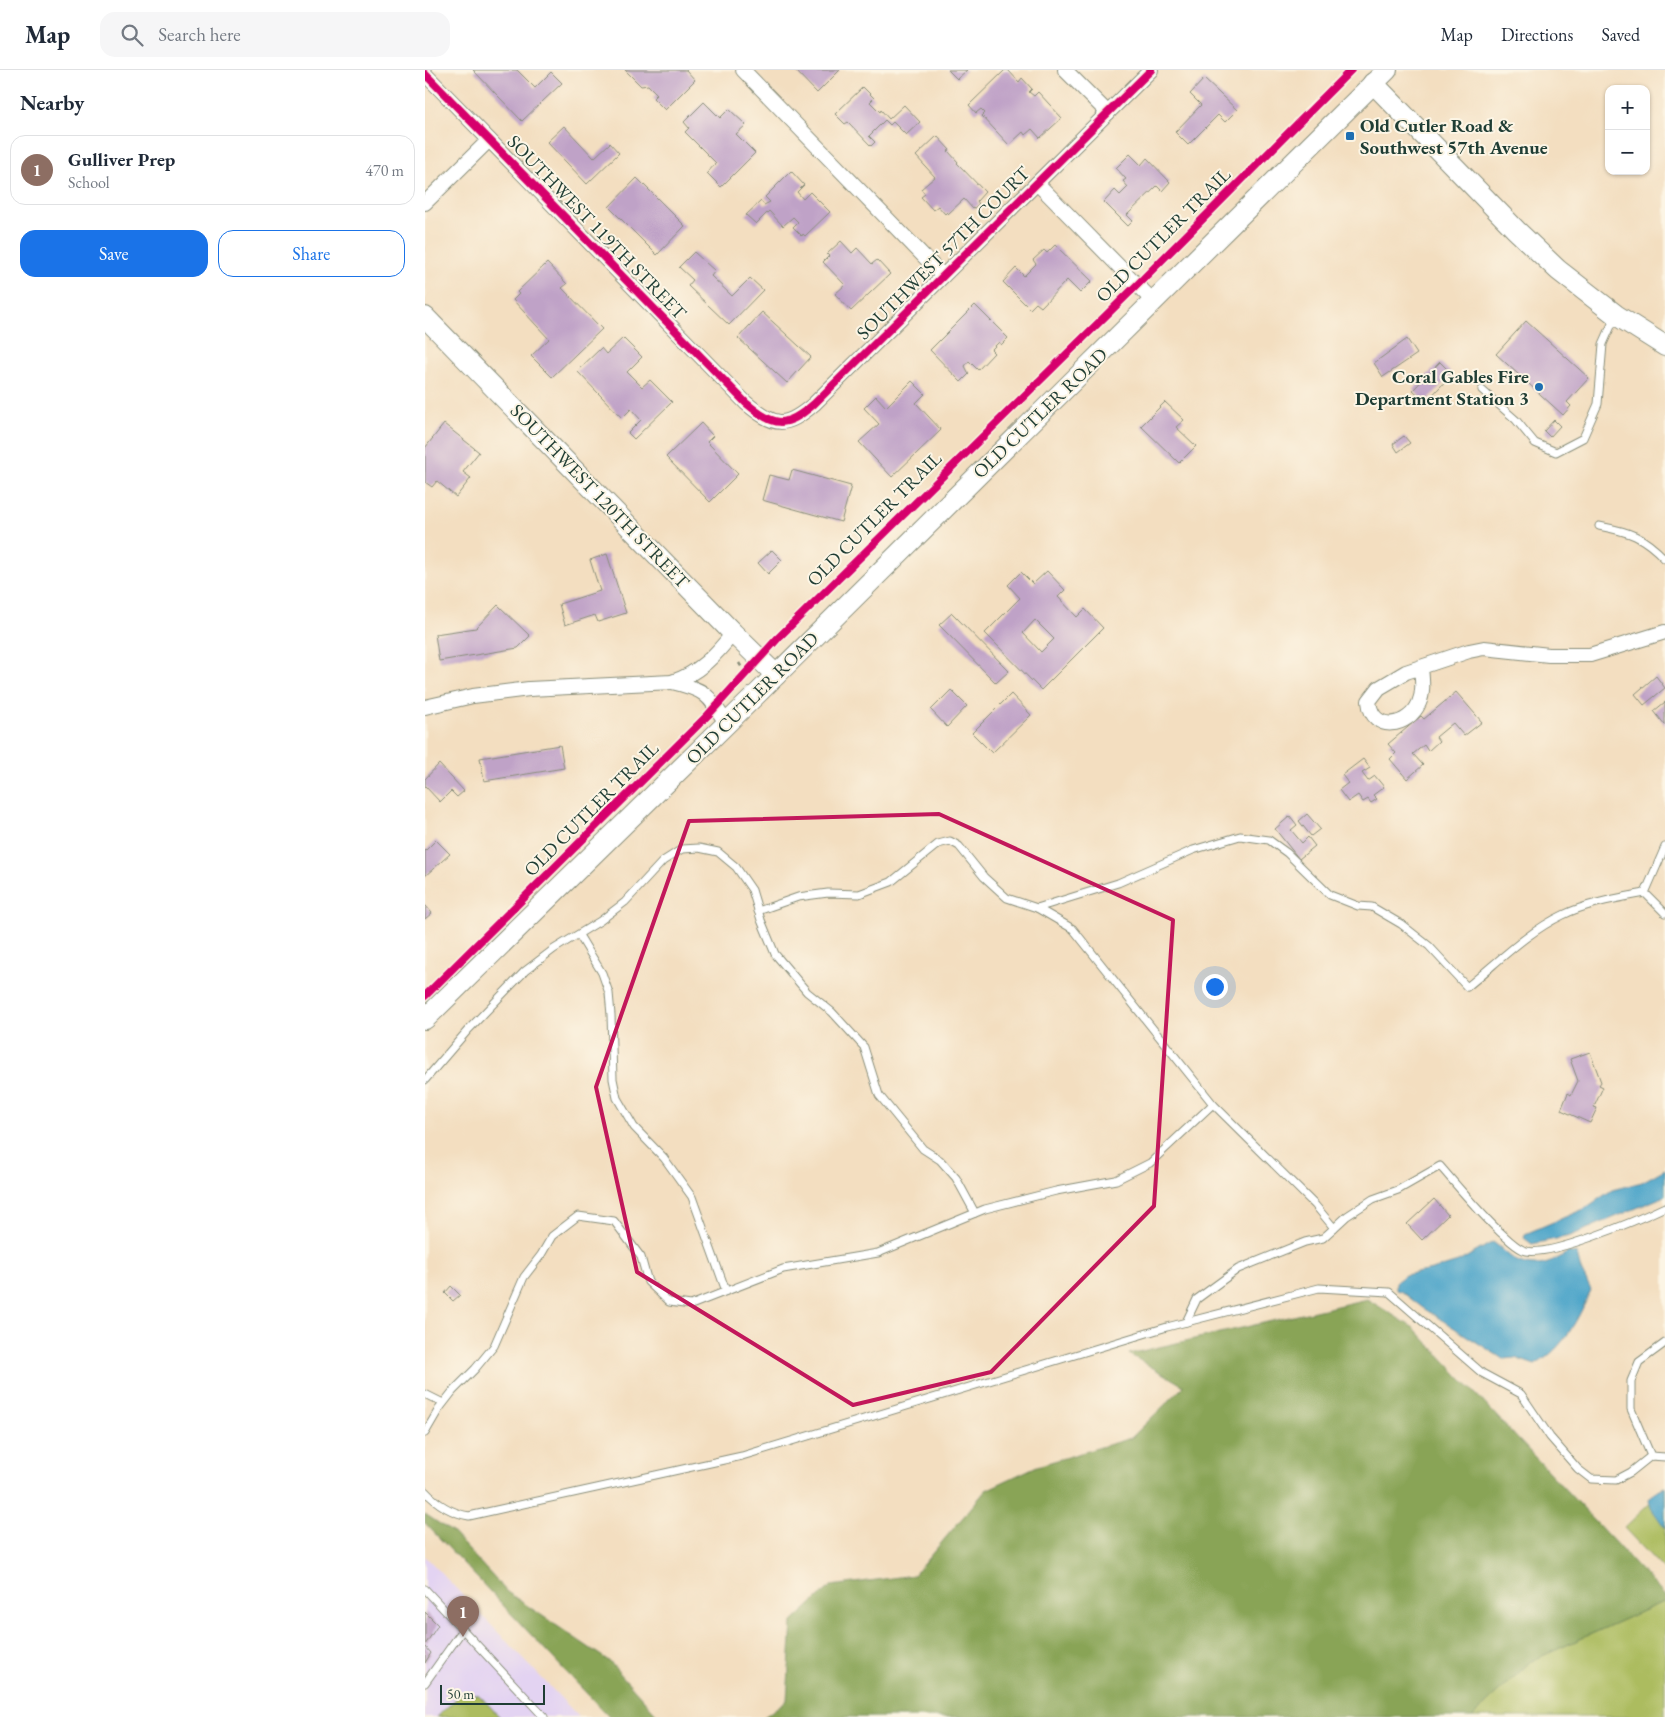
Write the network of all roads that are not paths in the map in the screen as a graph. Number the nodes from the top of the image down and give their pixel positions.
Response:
1 (743, 70) edge
2 (1065, 70) edge
3 (1151, 70) edge
4 (425, 74) edge
5 (1380, 76) edge
6 (1107, 113) junction
7 (489, 140) junction
8 (1037, 183) junction
9 (425, 203) edge
10 (943, 276) junction
11 (1154, 302) junction
12 (1616, 315) junction
13 (425, 317) edge
14 (1665, 346) edge
15 (1482, 390) dead end
16 (747, 403) joint
17 (1599, 526) dead end
18 (1665, 559) edge
19 (1665, 632) edge
20 (733, 633) junction
21 (1421, 667) junction
22 (776, 675) junction
23 (672, 682) junction
24 (425, 707) edge
25 (727, 723) junction
26 (1665, 847) edge
27 (1645, 893) junction
28 (1037, 908) junction
29 (758, 911) junction
30 (1665, 914) edge
31 (579, 935) junction
32 (425, 1019) edge
33 (425, 1080) edge
34 (1213, 1104) junction
35 (1665, 1207) edge
36 (975, 1214) junction
37 (1334, 1228) junction
38 (726, 1291) junction
39 (1186, 1322) junction
40 (1665, 1343) edge
41 (425, 1394) edge
42 (443, 1403) junction
43 (425, 1433) edge
44 (1651, 1456) junction
45 (1665, 1457) edge
46 (425, 1492) edge
47 (425, 1589) edge
48 (462, 1631) junction
49 (425, 1683) edge
50 (544, 1717) edge

1 - 10 street
2 - 6 street
3 - 6 street, SOUTHWEST 57TH COURT
4 - 7 street, SOUTHWEST 119TH STREET
5 - 11 main road, OLD CUTLER ROAD
5 - 12 main road, OLD CUTLER ROAD
6 - 8 street, SOUTHWEST 57TH COURT
7 - 9 street
7 - 16 street, SOUTHWEST 119TH STREET
8 - 10 street, SOUTHWEST 57TH COURT
8 - 11 street
10 - 16 street, SOUTHWEST 57TH COURT
11 - 22 main road, OLD CUTLER ROAD
12 - 14 main road, OLD CUTLER ROAD
12 - 15 lane
13 - 20 main road, SOUTHWEST 120TH STREET
17 - 18 lane
19 - 21 street
20 - 22 main road, SOUTHWEST 120TH STREET
20 - 23 street
21 - 21 street
22 - 25 main road, OLD CUTLER ROAD
23 - 24 street
23 - 25 street
25 - 32 main road, OLD CUTLER ROAD
26 - 27 lane
27 - 28 lane
27 - 30 lane
28 - 29 lane
28 - 34 lane
29 - 31 lane
29 - 36 lane
31 - 33 lane
31 - 38 lane
34 - 36 lane
34 - 37 lane
35 - 37 lane
36 - 38 lane
37 - 39 lane
38 - 42 lane
39 - 44 lane
39 - 46 lane
40 - 44 lane
41 - 42 lane
42 - 43 lane
44 - 45 lane
47 - 48 lane
48 - 49 lane
48 - 50 lane

